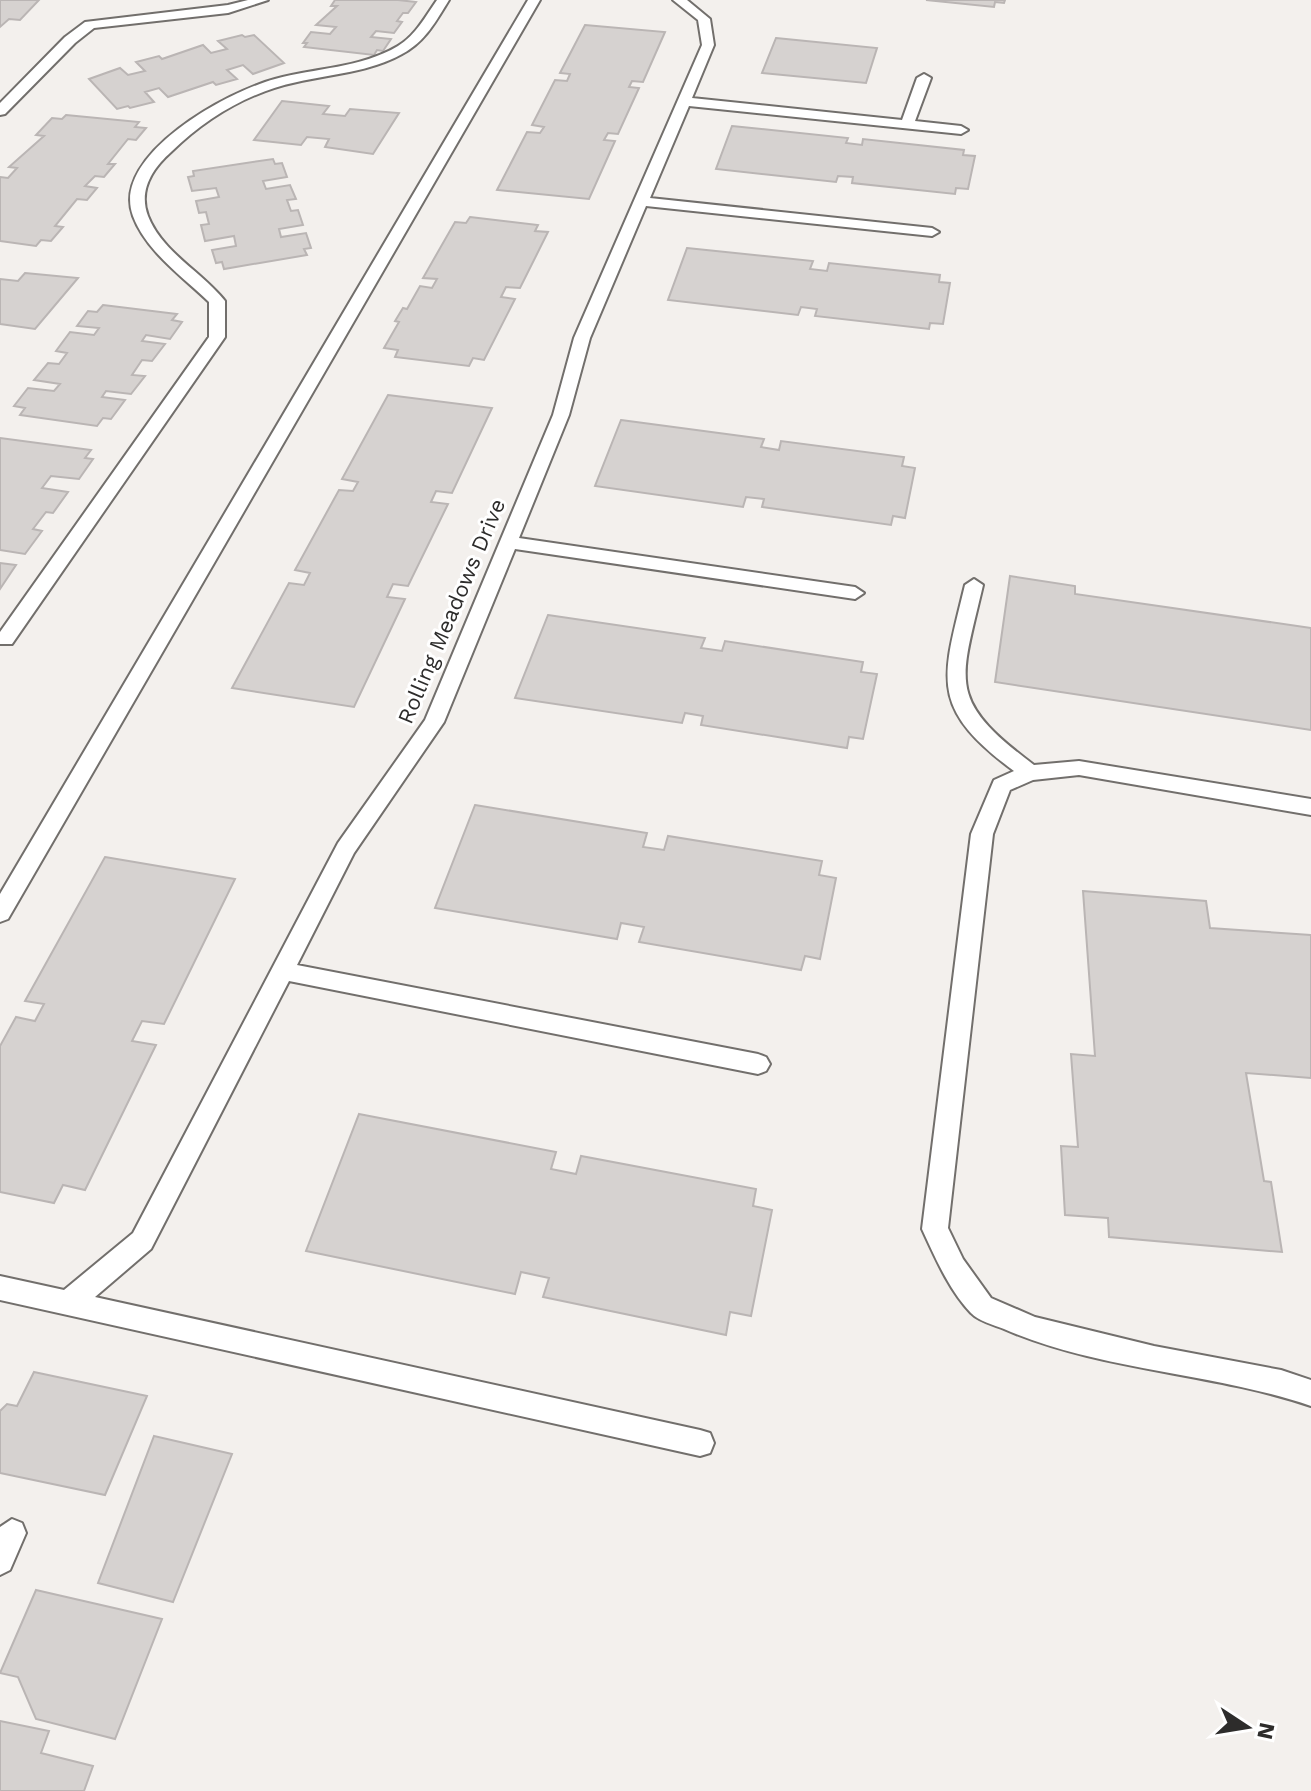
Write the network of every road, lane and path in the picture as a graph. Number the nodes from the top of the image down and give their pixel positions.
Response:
1 (262, 0) edge
2 (443, 0) edge
3 (534, 0) edge
4 (679, 0) edge
5 (924, 78) dead end
6 (684, 101) junction
7 (0, 111) edge
8 (907, 124) junction
9 (961, 130) dead end
10 (641, 201) junction
11 (932, 232) dead end
12 (508, 542) junction
13 (974, 585) dead end
14 (855, 593) dead end
15 (0, 638) edge
16 (1030, 773) junction
17 (1311, 807) edge
18 (0, 913) edge
19 (282, 971) junction
20 (758, 1064) dead end
21 (0, 1288) edge
22 (68, 1303) junction
23 (1311, 1393) edge
24 (700, 1443) dead end
25 (12, 1533) dead end
26 (0, 1560) edge

1 - 7 lane
2 - 15 lane
3 - 18 lane
4 - 6 lane, Rolling Meadows Drive
5 - 8 lane
6 - 8 lane
6 - 10 lane, Rolling Meadows Drive
8 - 9 lane
10 - 11 lane
10 - 12 lane, Rolling Meadows Drive
12 - 14 lane
12 - 19 lane, Rolling Meadows Drive
13 - 16 lane
16 - 17 lane
16 - 23 lane
19 - 20 lane
19 - 22 lane, Rolling Meadows Drive
21 - 22 lane
22 - 24 lane
25 - 26 lane

